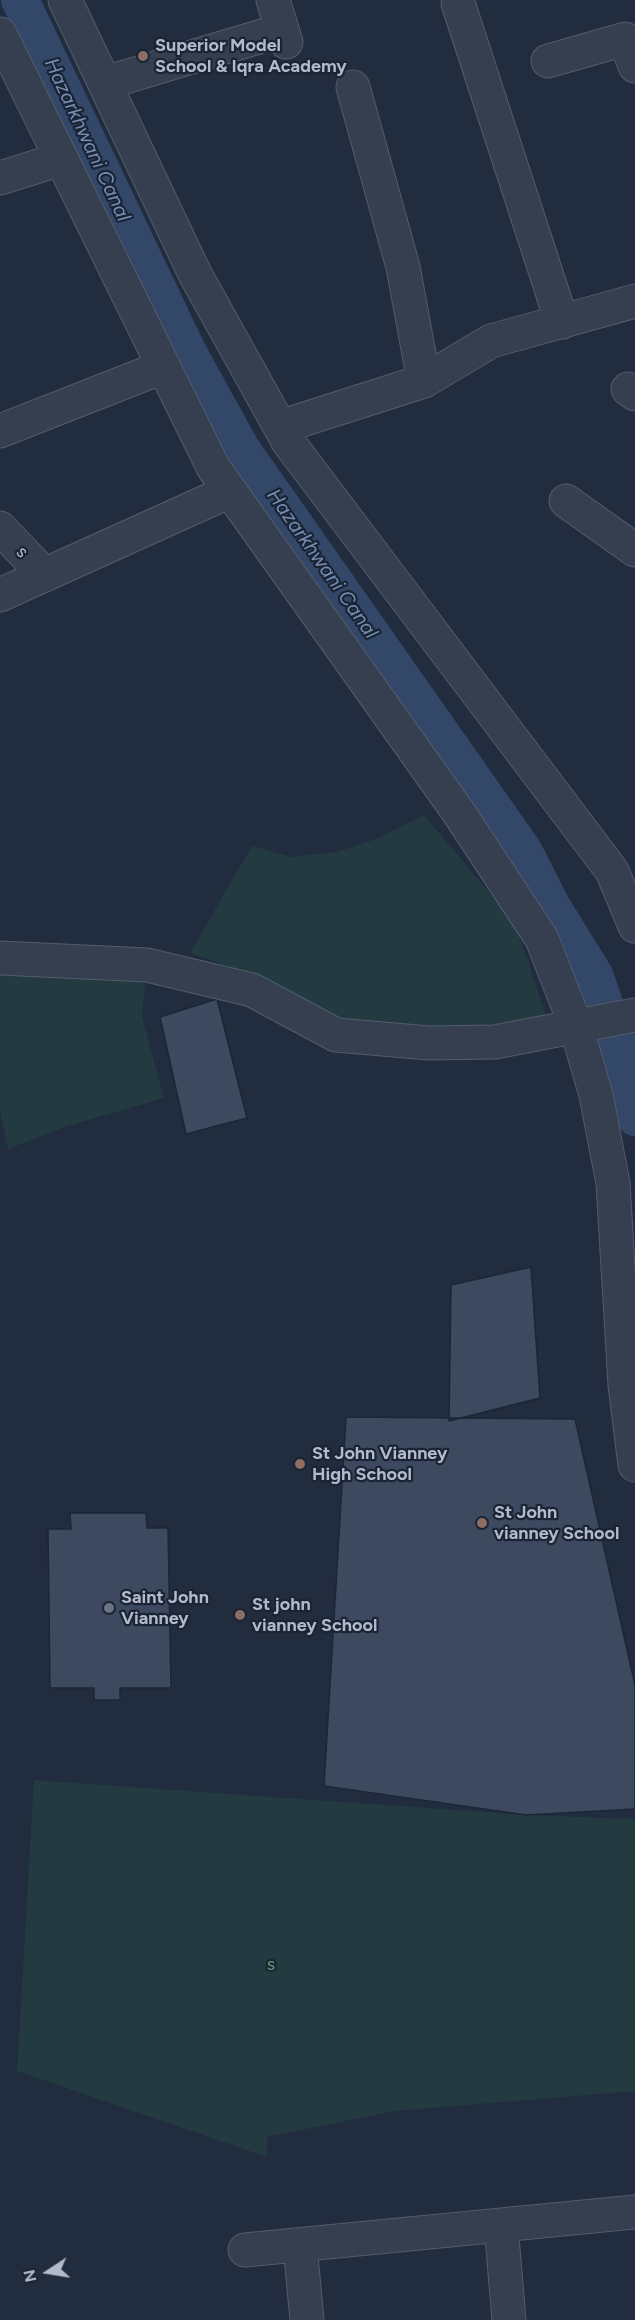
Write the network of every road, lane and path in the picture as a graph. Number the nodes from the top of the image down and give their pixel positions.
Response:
1 (65, 0) edge
2 (458, 3) dead end
3 (280, 24) edge
4 (4, 51) edge
5 (548, 62) dead end
6 (635, 66) edge
7 (105, 83) junction
8 (353, 87) dead end
9 (61, 159) junction
10 (0, 178) edge
11 (635, 301) edge
12 (562, 321) junction
13 (163, 367) junction
14 (424, 381) junction
15 (280, 427) junction
16 (0, 430) edge
17 (230, 491) junction
18 (566, 501) dead end
19 (0, 528) edge
20 (635, 550) edge
21 (45, 575) junction
22 (0, 595) edge
23 (625, 869) edge
24 (635, 926) edge
25 (0, 958) edge
26 (635, 1015) edge
27 (576, 1026) junction
28 (635, 1465) edge
29 (635, 2212) edge
30 (501, 2225) junction
31 (300, 2245) junction
32 (245, 2250) dead end
33 (307, 2320) edge
34 (509, 2320) edge

1 - 7 street
2 - 12 street
3 - 7 street
4 - 9 street
5 - 6 street
7 - 15 street
8 - 14 street
9 - 10 street
9 - 13 street
11 - 12 street
12 - 14 street
13 - 16 street
13 - 17 street
14 - 15 street
15 - 23 street
17 - 21 street
17 - 27 street
18 - 20 street
19 - 21 street, s
21 - 22 street
23 - 24 street
25 - 27 street
26 - 27 street
27 - 28 street
29 - 30 street
30 - 31 street
30 - 34 street
31 - 32 street
31 - 33 street

